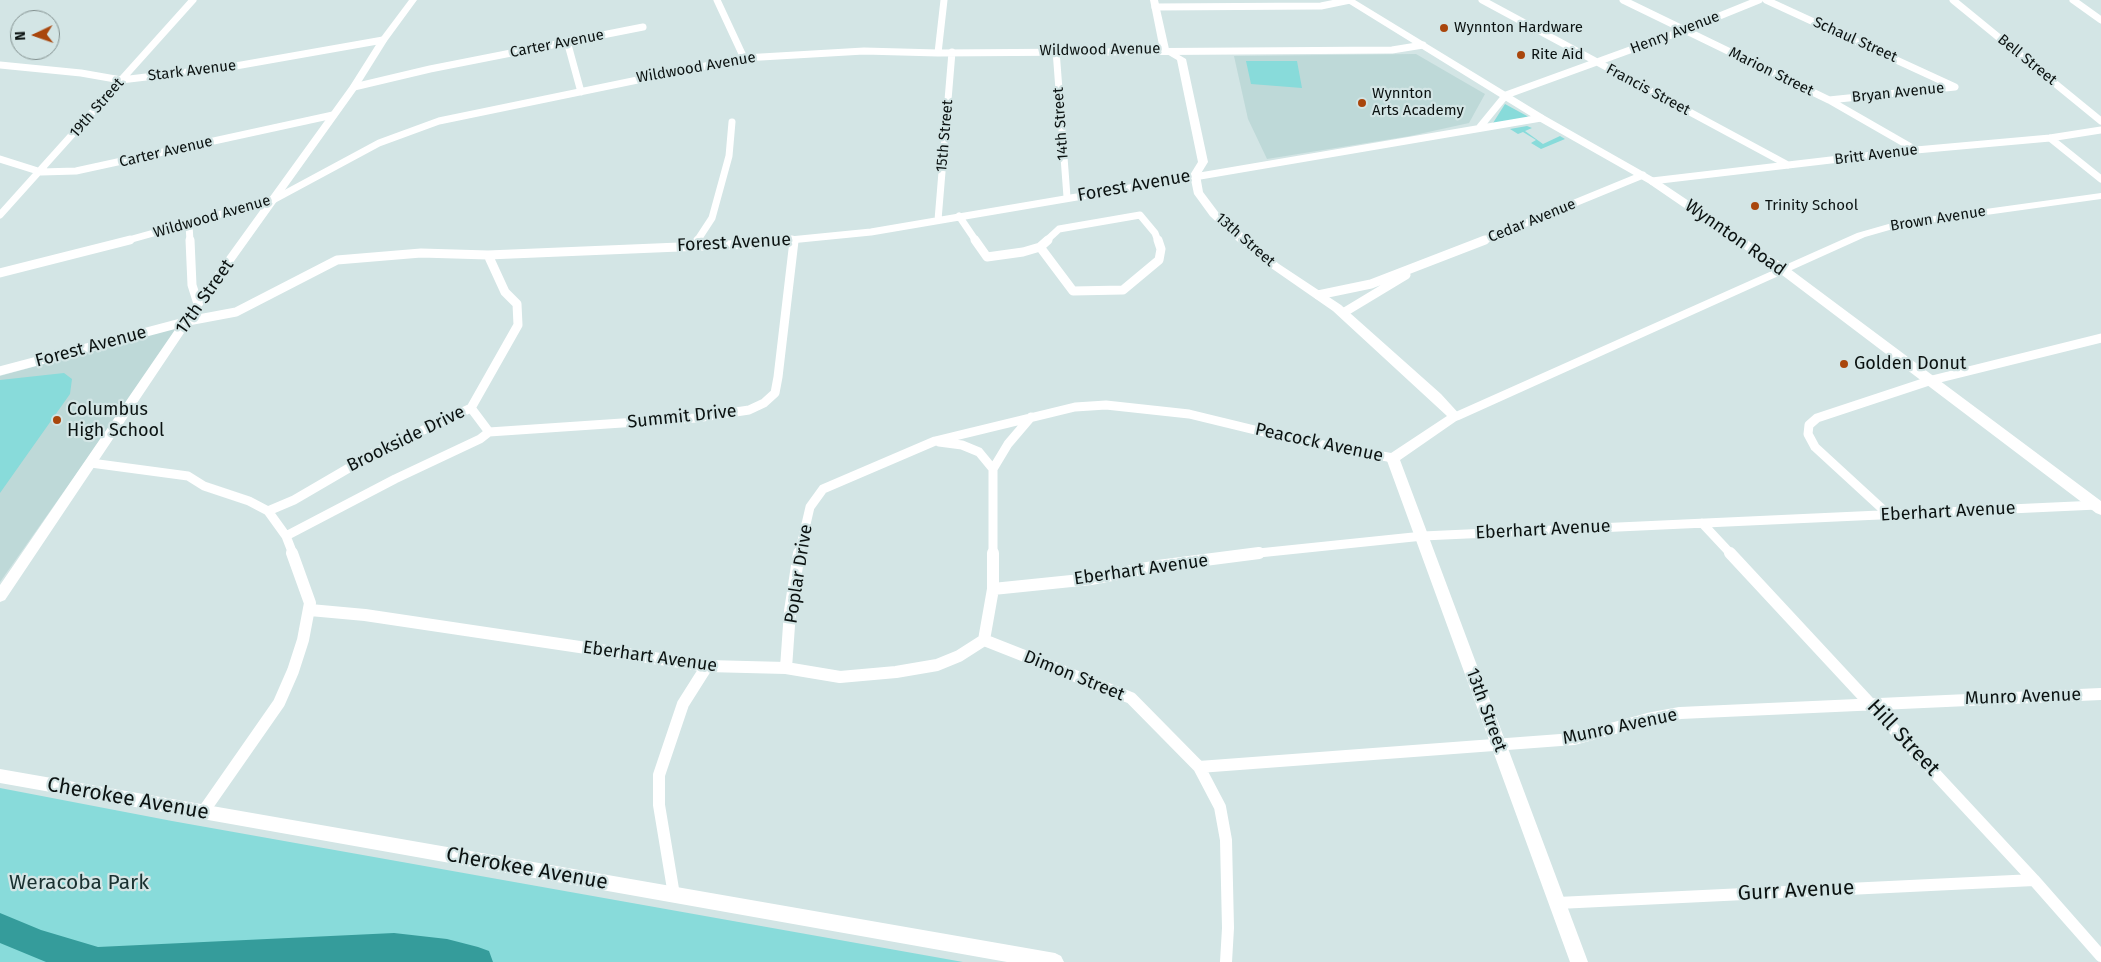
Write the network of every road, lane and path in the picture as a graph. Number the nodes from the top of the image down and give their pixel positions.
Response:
1 (193, 0) edge
2 (413, 0) edge
3 (717, 0) edge
4 (944, 0) edge
5 (1349, 0) edge
6 (1482, 0) edge
7 (1623, 0) edge
8 (1759, 0) edge
9 (1766, 0) edge
10 (1953, 0) edge
11 (2073, 0) edge
12 (1154, 4) edge
13 (2101, 20) edge
14 (643, 27) dead end
15 (1685, 30) junction
16 (383, 40) junction
17 (567, 41) junction
18 (1423, 45) junction
19 (1056, 50) junction
20 (1165, 50) junction
21 (952, 52) junction
22 (938, 53) junction
23 (744, 58) junction
24 (1598, 63) junction
25 (0, 65) edge
26 (121, 80) junction
27 (1944, 81) joint
28 (354, 87) junction
29 (581, 92) junction
30 (1506, 96) junction
31 (1829, 100) junction
32 (333, 115) junction
33 (1541, 118) junction
34 (2101, 121) edge
35 (732, 122) dead end
36 (1479, 128) junction
37 (2101, 130) edge
38 (2050, 138) junction
39 (1916, 150) junction
40 (0, 159) edge
41 (1788, 165) junction
42 (40, 172) junction
43 (1195, 175) junction
44 (1647, 178) junction
45 (2101, 179) edge
46 (2101, 196) edge
47 (1067, 197) junction
48 (275, 199) junction
49 (0, 215) edge
50 (959, 216) junction
51 (938, 220) junction
52 (189, 225) junction
53 (794, 240) junction
54 (695, 245) junction
55 (1040, 247) junction
56 (488, 255) junction
57 (1421, 266) junction
58 (1782, 270) junction
59 (0, 272) edge
60 (1318, 295) junction
61 (198, 304) junction
62 (1343, 313) junction
63 (188, 321) junction
64 (2101, 338) edge
65 (0, 371) edge
66 (1932, 380) junction
67 (471, 408) junction
68 (1031, 417) junction
69 (1455, 417) junction
70 (489, 432) junction
71 (936, 441) junction
72 (1393, 458) junction
73 (91, 463) junction
74 (994, 469) junction
75 (855, 474) joint
76 (2099, 507) edge
77 (268, 511) junction
78 (1889, 515) junction
79 (1702, 523) junction
80 (286, 536) junction
81 (1423, 536) junction
82 (993, 589) junction
83 (0, 596) edge
84 (310, 610) junction
85 (984, 640) junction
86 (707, 666) junction
87 (786, 668) junction
88 (2101, 694) edge
89 (1870, 704) junction
90 (1499, 747) junction
91 (1199, 767) junction
92 (0, 776) edge
93 (203, 812) junction
94 (2034, 880) junction
95 (674, 895) junction
96 (1558, 903) junction
97 (2101, 956) edge
98 (1055, 962) edge
99 (1226, 962) edge
100 (1579, 962) edge

1 - 26 street, 19th Street
2 - 16 street, 17th Street
3 - 23 street
4 - 22 street
5 - 12 street
5 - 18 main road, Wynnton Road
6 - 24 street, Francis Street
7 - 15 street, Marion Street
8 - 15 street, Henry Avenue
9 - 27 street, Schaul Street
10 - 34 street, Bell Street
11 - 13 street
12 - 20 main road
14 - 17 street, Carter Avenue
15 - 24 street, Henry Avenue
15 - 31 street, Marion Street
16 - 26 street, Stark Avenue
16 - 28 street, 17th Street
17 - 28 street, Carter Avenue
17 - 29 street
18 - 20 street, Wildwood Avenue
18 - 30 main road, Wynnton Road
19 - 20 street, Wildwood Avenue
19 - 21 street, Wildwood Avenue
19 - 47 street, 14th Street
20 - 43 main road
21 - 22 street, Wildwood Avenue
21 - 51 street, 15th Street
22 - 23 street, Wildwood Avenue
23 - 29 street, Wildwood Avenue
24 - 30 street, Henry Avenue
24 - 41 street, Francis Street
25 - 26 street, Stark Avenue
26 - 42 street, 19th Street
27 - 31 street, Bryan Avenue
28 - 32 street, 17th Street
29 - 48 street, Wildwood Avenue
30 - 33 main road, Wynnton Road
30 - 36 street
31 - 39 street, Marion Street
32 - 42 street, Carter Avenue
32 - 48 street, 17th Street
33 - 36 street, Forest Avenue
33 - 44 main road, Wynnton Road
35 - 54 street
36 - 43 street, Forest Avenue
37 - 38 street, Britt Avenue
38 - 39 street, Britt Avenue
38 - 45 street
39 - 41 street, Britt Avenue
40 - 42 street, Carter Avenue
41 - 44 street, Britt Avenue
42 - 49 street, 19th Street
43 - 47 street, Forest Avenue
43 - 60 main road, 13th Street
44 - 57 street, Cedar Avenue
44 - 58 main road, Wynnton Road
46 - 58 street, Brown Avenue
47 - 50 street, Forest Avenue
48 - 52 street, Wildwood Avenue
48 - 61 street, 17th Street
50 - 51 street, Forest Avenue
50 - 55 street
51 - 53 street, Forest Avenue
52 - 59 street, Wildwood Avenue
52 - 61 street
53 - 54 street, Forest Avenue
53 - 70 street, Summit Drive
54 - 56 street, Forest Avenue
55 - 55 street
56 - 63 street, Forest Avenue
56 - 67 street, Brookside Drive
57 - 60 street
57 - 62 street
58 - 66 main road, Wynnton Road
58 - 69 street, Peacock Avenue
60 - 62 main road, 13th Street
61 - 63 street, 17th Street
62 - 69 main road, 13th Street
63 - 65 street, Forest Avenue
63 - 73 street, 17th Street
64 - 66 street
66 - 76 main road, Wynnton Road
66 - 78 street
67 - 70 street
67 - 77 street, Brookside Drive
68 - 71 street, Peacock Avenue
68 - 72 street, Peacock Avenue
68 - 74 street
69 - 72 main road, Peacock Avenue
70 - 80 street, Brookside Drive
71 - 74 street
71 - 75 street, Peacock Avenue
72 - 81 main road, 13th Street
73 - 77 street
73 - 83 street, 17th Street
74 - 82 street
75 - 87 street, Poplar Drive
76 - 78 street, Eberhart Avenue
77 - 80 street
78 - 79 street, Eberhart Avenue
79 - 81 street, Eberhart Avenue
79 - 89 street, Hill Street
80 - 84 street
81 - 82 street, Eberhart Avenue
81 - 90 main road, 13th Street
82 - 85 street
84 - 86 street, Eberhart Avenue
84 - 93 street
85 - 87 street, Eberhart Avenue
85 - 91 street, Dimon Street
86 - 87 street, Eberhart Avenue
86 - 95 street
88 - 89 street, Munro Avenue
89 - 90 street, Munro Avenue
89 - 94 street, Hill Street
90 - 91 street, Munro Avenue
90 - 96 main road, 13th Street
91 - 99 street, Dimon Street
92 - 93 street, Cherokee Avenue
93 - 95 street, Cherokee Avenue
94 - 96 street, Gurr Avenue
94 - 97 street, Hill Street
95 - 98 street, Cherokee Avenue
96 - 100 main road, 13th Street

